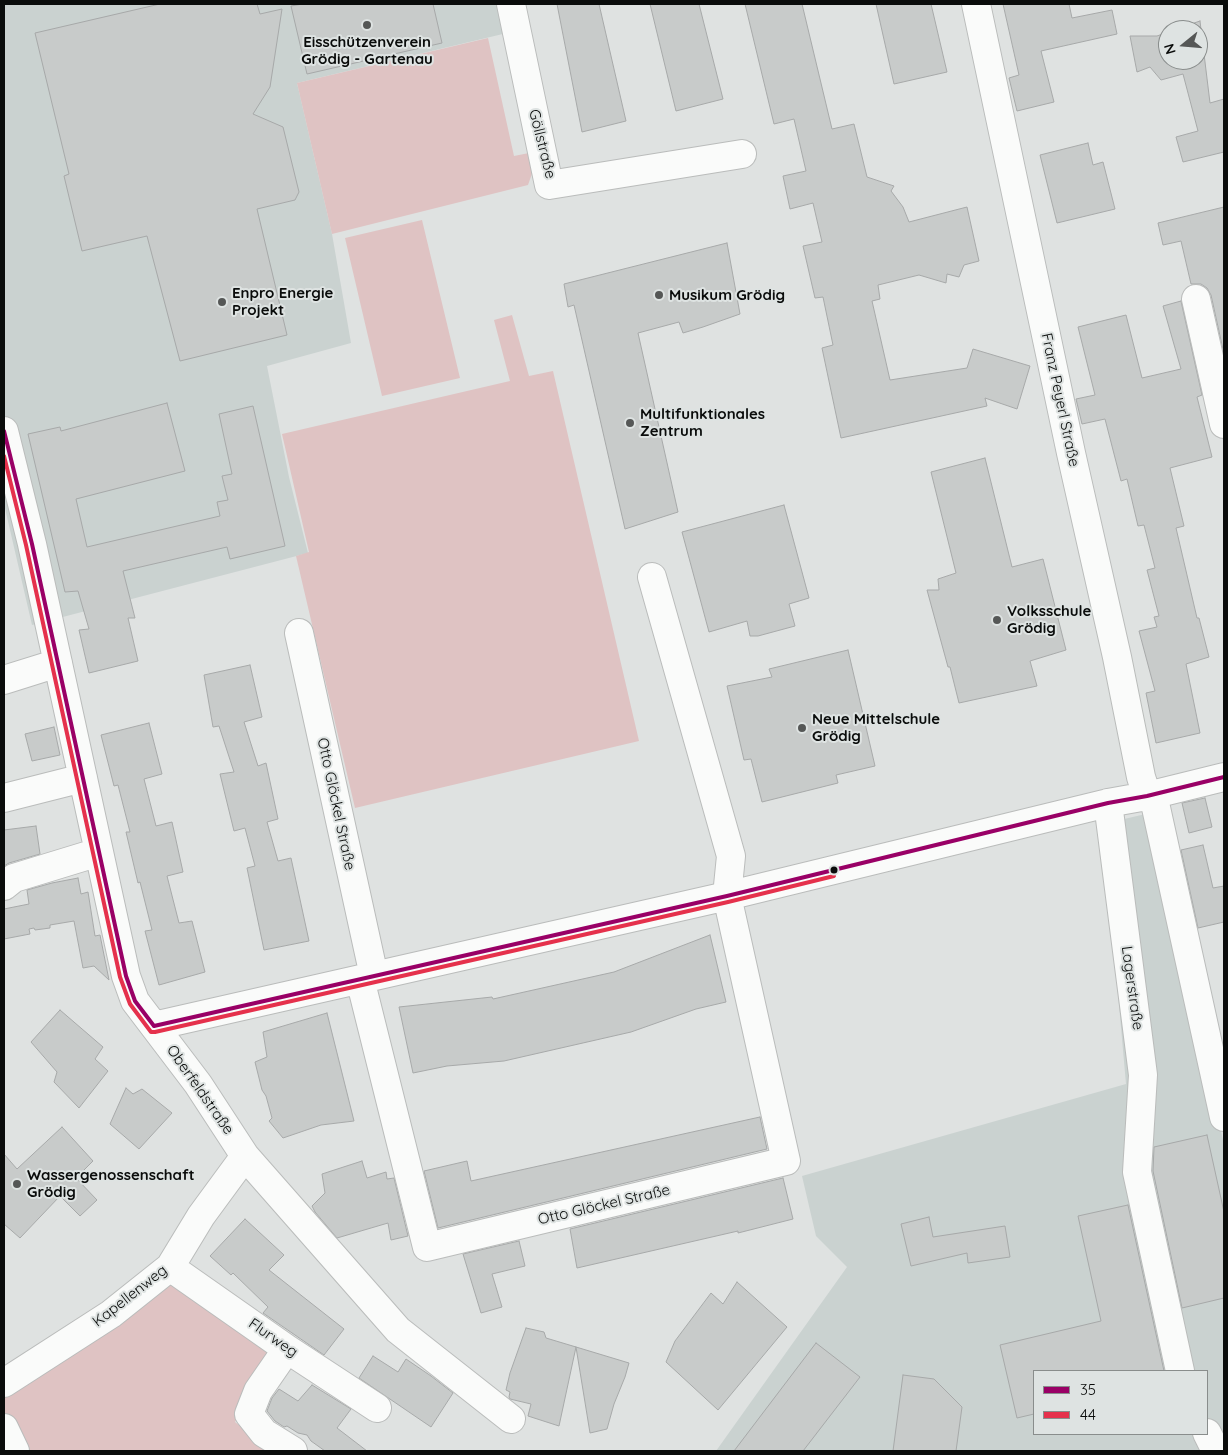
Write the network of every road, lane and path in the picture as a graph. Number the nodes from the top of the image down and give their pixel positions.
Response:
1 (511, 4) edge
2 (976, 4) edge
3 (742, 154) dead end
4 (1196, 298) dead end
5 (1224, 424) edge
6 (4, 431) edge
7 (652, 577) dead end
8 (299, 633) dead end
9 (58, 663) junction
10 (4, 680) edge
11 (1224, 777) edge
12 (83, 778) junction
13 (1150, 795) junction
14 (4, 798) edge
15 (1108, 803) junction
16 (99, 852) junction
17 (4, 886) edge
18 (727, 896) junction
19 (367, 977) junction
20 (154, 1026) junction
21 (1224, 1117) edge
22 (245, 1156) junction
23 (170, 1266) junction
24 (288, 1349) junction
25 (1180, 1370) edge
26 (4, 1383) edge
27 (377, 1408) dead end
28 (512, 1419) dead end
29 (4, 1428) edge
30 (1208, 1435) edge
31 (15, 1451) edge
32 (293, 1451) edge
33 (1216, 1451) edge

1 - 3 street, Göllstraße
2 - 13 street, Franz Peyerl Straße
4 - 5 street
6 - 9 street, Oberfeldstraße
7 - 18 street, Otto Glöckel Straße
8 - 19 street, Otto Glöckel Straße
9 - 10 street
9 - 12 street, Oberfeldstraße
11 - 13 street
12 - 14 street
12 - 16 street, Oberfeldstraße
13 - 15 street
13 - 21 street, Franz Peyerl Straße
15 - 18 street
15 - 25 street, Lagerstraße
16 - 17 street
16 - 20 street, Oberfeldstraße
18 - 19 street
18 - 19 street, Otto Glöckel Straße
19 - 20 street
20 - 22 street, Oberfeldstraße
22 - 23 street, Kapellenweg
22 - 28 street, Oberfeldstraße
23 - 24 street, Flurweg
23 - 26 street, Kapellenweg
24 - 27 street, Flurweg
24 - 32 street
29 - 31 street
30 - 33 street

